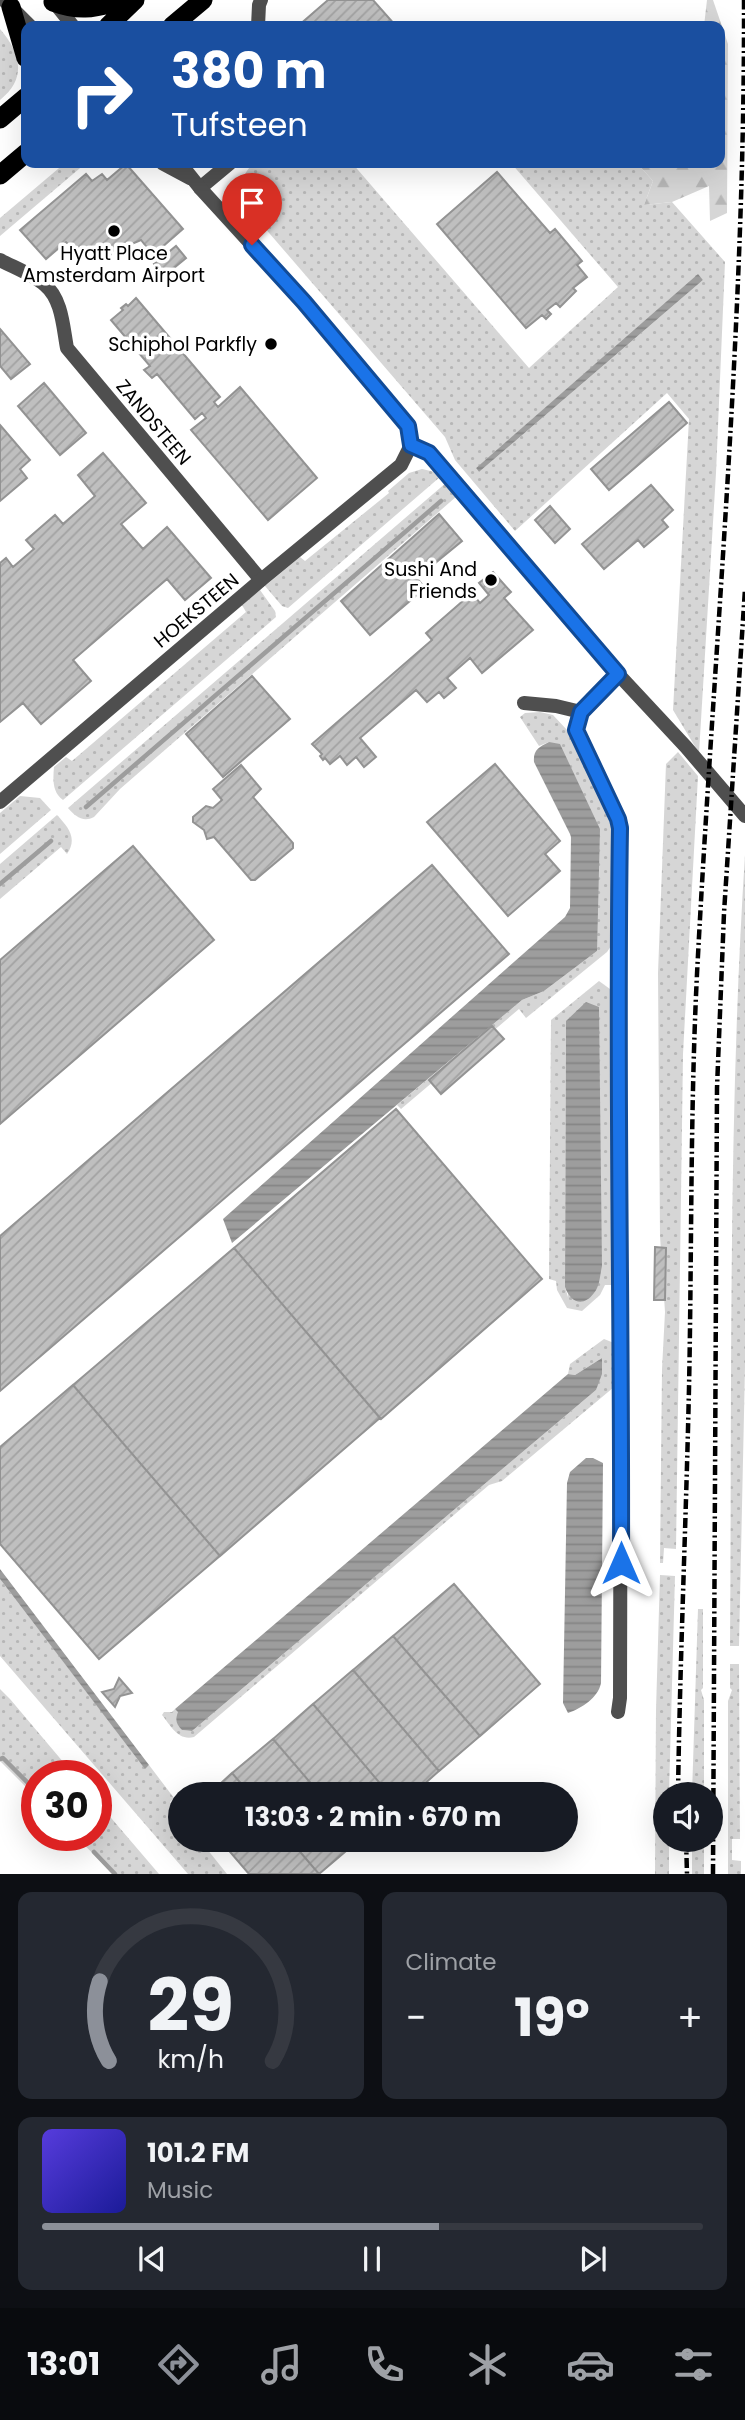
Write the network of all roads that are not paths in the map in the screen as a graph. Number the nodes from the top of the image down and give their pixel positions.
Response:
1 (126, 0) edge
2 (135, 0) edge
3 (203, 0) edge
4 (261, 0) edge
5 (52, 1) edge
6 (8, 4) edge
7 (25, 21) edge
8 (69, 21) edge
9 (113, 21) edge
10 (178, 21) edge
11 (258, 21) edge
12 (21, 43) edge
13 (21, 98) edge
14 (0, 119) edge
15 (21, 157) edge
16 (170, 168) edge
17 (184, 168) edge
18 (222, 168) edge
19 (0, 175) edge
20 (197, 184) junction
21 (0, 260) edge
22 (411, 445) junction
23 (261, 580) junction
24 (618, 674) junction
25 (524, 703) dead end
26 (581, 712) junction
27 (0, 802) edge
28 (745, 816) edge
29 (618, 1712) dead end

1 - 5 highway
2 - 9 highway
3 - 10 highway
4 - 11 street
5 - 8 street
6 - 7 street
6 - 12 highway
13 - 14 highway
15 - 19 highway
16 - 20 street
17 - 20 street
18 - 20 street
20 - 22 street
21 - 23 street, ZANDSTEEN
22 - 23 street, HOEKSTEEN
22 - 24 street
23 - 27 street, HOEKSTEEN
24 - 26 street
24 - 28 street
25 - 26 street
26 - 29 street

